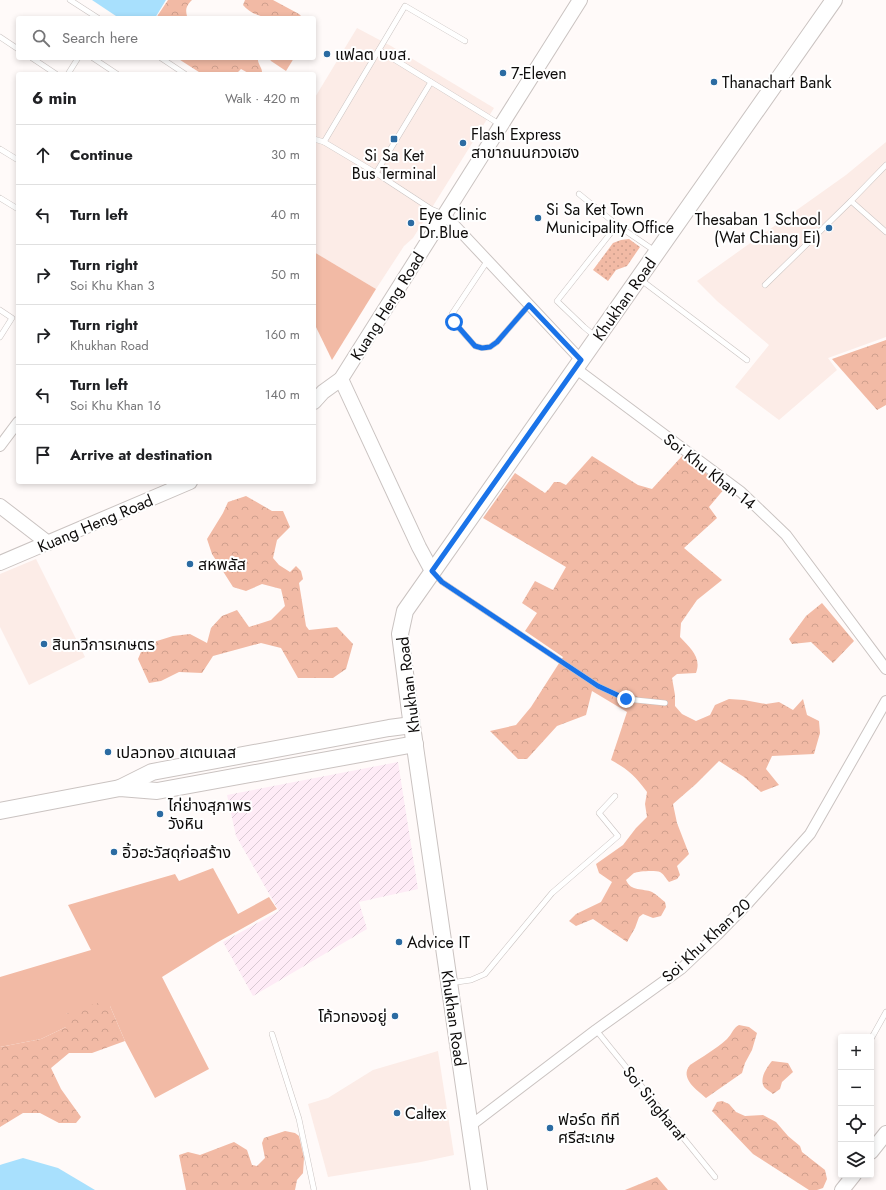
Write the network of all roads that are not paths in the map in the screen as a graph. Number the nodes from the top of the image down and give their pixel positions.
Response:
1 (70, 0) edge
2 (580, 0) edge
3 (834, 0) edge
4 (95, 16) edge
5 (0, 37) edge
6 (465, 41) dead end
7 (16, 48) edge
8 (379, 50) junction
9 (35, 60) edge
10 (77, 60) edge
11 (95, 60) edge
12 (164, 60) edge
13 (53, 72) edge
14 (69, 72) edge
15 (114, 72) edge
16 (182, 72) edge
17 (431, 82) junction
18 (501, 125) junction
19 (316, 140) edge
20 (324, 142) junction
21 (0, 149) edge
22 (16, 159) edge
23 (886, 166) edge
24 (376, 173) junction
25 (579, 194) dead end
26 (0, 198) edge
27 (851, 201) junction
28 (16, 208) edge
29 (444, 214) junction
30 (617, 225) junction
31 (886, 232) edge
32 (657, 252) junction
33 (488, 260) junction
34 (639, 278) junction
35 (765, 285) dead end
36 (529, 305) junction
37 (0, 310) edge
38 (0, 337) edge
39 (596, 338) junction
40 (747, 360) dead end
41 (578, 364) junction
42 (341, 379) junction
43 (316, 400) edge
44 (16, 425) edge
45 (0, 446) edge
46 (185, 484) edge
47 (0, 506) edge
48 (48, 543) junction
49 (0, 563) edge
50 (432, 571) junction
51 (886, 669) edge
52 (886, 702) edge
53 (665, 704) dead end
54 (412, 725) junction
55 (415, 744) junction
56 (120, 788) junction
57 (615, 796) dead end
58 (0, 810) edge
59 (449, 983) junction
60 (886, 1012) edge
61 (596, 1030) junction
62 (272, 1034) dead end
63 (874, 1034) edge
64 (470, 1126) junction
65 (886, 1133) edge
66 (874, 1148) edge
67 (715, 1177) dead end
68 (852, 1178) edge
69 (314, 1190) edge
70 (479, 1190) edge
71 (842, 1190) edge

1 - 4 lane
2 - 18 street, Kuang Heng Road
3 - 32 main road, Khukhan Road
5 - 7 lane
6 - 8 lane
8 - 17 lane
8 - 20 lane
9 - 13 lane
10 - 14 lane
11 - 15 lane
12 - 16 lane
17 - 18 lane
17 - 24 lane
18 - 29 street, Kuang Heng Road
19 - 20 lane
20 - 24 lane
21 - 22 lane
23 - 27 lane
24 - 29 lane
25 - 30 lane
26 - 28 lane
27 - 31 lane
27 - 35 lane
29 - 33 street, Soi Khu Khan 14
29 - 42 street, Kuang Heng Road
30 - 32 lane
30 - 39 lane
32 - 34 main road, Khukhan Road
33 - 36 street, Soi Khu Khan 14
33 - 36 lane
34 - 39 main road, Khukhan Road
34 - 40 lane
36 - 41 street, Soi Khu Khan 14
37 - 38 lane
39 - 41 main road, Khukhan Road
41 - 50 main road, Khukhan Road
41 - 51 street, Soi Khu Khan 14
42 - 43 street, Kuang Heng Road
42 - 50 street
44 - 45 street
46 - 48 street, Kuang Heng Road
47 - 48 street
48 - 49 street, Kuang Heng Road
50 - 53 lane
50 - 54 main road, Khukhan Road
52 - 61 street, Soi Khu Khan 20
54 - 55 main road, Khukhan Road
54 - 56 main road
55 - 56 main road
55 - 59 main road, Khukhan Road
56 - 58 main road
57 - 59 lane
59 - 64 main road, Khukhan Road
60 - 63 lane
61 - 64 street, Soi Khu Khan 20
61 - 67 lane, Soi Singharat
62 - 69 lane
64 - 70 main road, Khukhan Road
65 - 66 street
68 - 71 street

